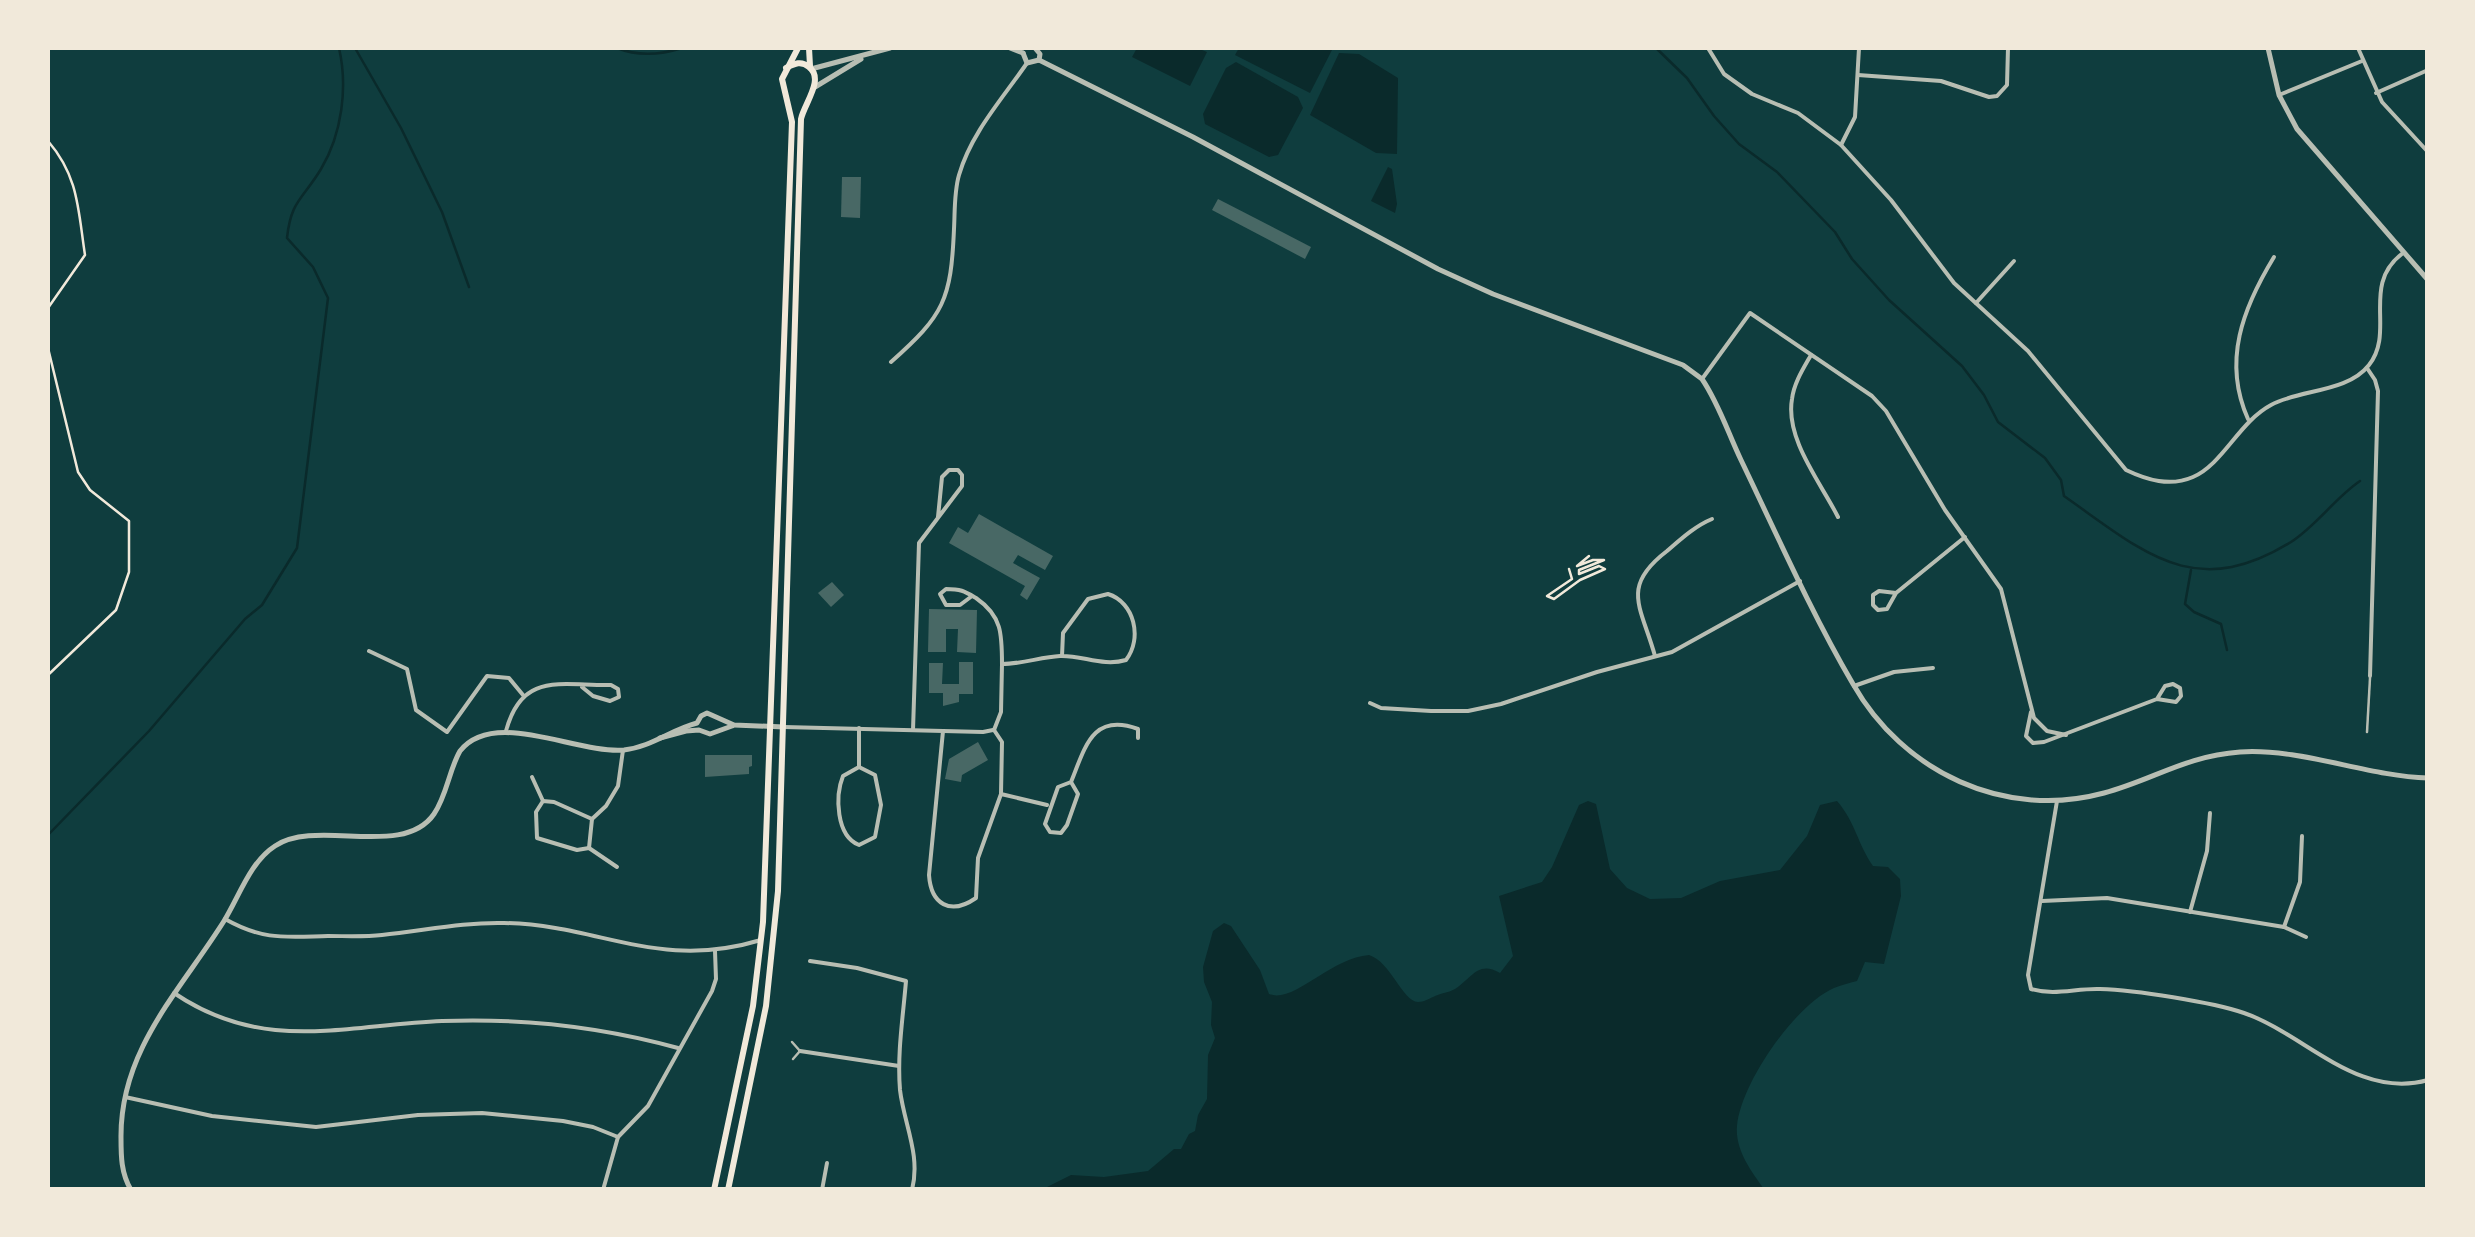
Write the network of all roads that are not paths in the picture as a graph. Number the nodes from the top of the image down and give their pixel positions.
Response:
1 (798, 48) edge
2 (809, 48) edge
3 (890, 48) edge
4 (1010, 48) edge
5 (1708, 48) edge
6 (1859, 48) edge
7 (2008, 48) edge
8 (2268, 48) edge
9 (2358, 48) edge
10 (1029, 49) edge
11 (863, 57) junction
12 (1038, 60) junction
13 (2362, 61) junction
14 (1027, 62) junction
15 (786, 68) junction
16 (811, 68) junction
17 (2428, 70) edge
18 (1858, 75) junction
19 (812, 90) junction
20 (786, 92) junction
21 (2376, 93) junction
22 (2279, 95) junction
23 (1841, 144) junction
24 (2428, 152) edge
25 (2404, 253) junction
26 (2274, 256) dead end
27 (2014, 262) dead end
28 (2428, 280) edge
29 (1976, 303) junction
30 (1811, 355) junction
31 (892, 362) dead end
32 (2367, 368) junction
33 (1702, 379) junction
34 (2248, 419) junction
35 (938, 517) junction
36 (1838, 517) dead end
37 (1712, 519) dead end
38 (1966, 537) junction
39 (1800, 581) junction
40 (1896, 593) junction
41 (972, 596) junction
42 (369, 651) dead end
43 (1062, 656) junction
44 (1655, 656) junction
45 (1002, 664) junction
46 (1933, 668) dead end
47 (2370, 676) joint
48 (1854, 686) junction
49 (582, 687) junction
50 (522, 695) junction
51 (2156, 699) junction
52 (1370, 703) dead end
53 (2031, 712) junction
54 (718, 720) junction
55 (734, 725) junction
56 (770, 726) junction
57 (784, 726) junction
58 (698, 727) junction
59 (859, 728) junction
60 (2044, 729) junction
61 (717, 730) junction
62 (913, 730) junction
63 (994, 730) junction
64 (944, 731) junction
65 (506, 732) junction
66 (2368, 732) dead end
67 (2066, 735) junction
68 (1138, 738) dead end
69 (2041, 743) junction
70 (623, 750) junction
71 (859, 767) junction
72 (532, 777) dead end
73 (2428, 778) edge
74 (1071, 782) junction
75 (1001, 794) junction
76 (543, 801) junction
77 (2057, 801) junction
78 (1049, 806) junction
79 (2210, 813) dead end
80 (592, 819) junction
81 (2302, 836) dead end
82 (589, 848) junction
83 (618, 867) dead end
84 (2042, 901) junction
85 (2190, 912) junction
86 (225, 920) junction
87 (2284, 927) junction
88 (2306, 937) dead end
89 (760, 940) junction
90 (715, 951) junction
91 (810, 961) dead end
92 (174, 993) junction
93 (792, 1042) dead end
94 (678, 1048) junction
95 (800, 1051) junction
96 (794, 1059) dead end
97 (899, 1066) junction
98 (2428, 1080) edge
99 (124, 1097) junction
100 (618, 1137) junction
101 (827, 1162) dead end
102 (729, 1188) edge
103 (131, 1190) edge
104 (603, 1190) edge
105 (714, 1190) edge
106 (822, 1190) edge
107 (912, 1190) edge

1 - 15 main road
2 - 16 main road
3 - 11 street
4 - 10 street
5 - 23 street
6 - 18 street
7 - 18 street
8 - 22 street
9 - 13 street
10 - 12 street
10 - 14 street
11 - 16 street
11 - 19 street
12 - 14 street
12 - 33 street
13 - 21 street
13 - 22 street
14 - 31 street
15 - 16 main road
15 - 20 main road
16 - 19 main road
17 - 21 street
18 - 23 street
19 - 20 main road
19 - 57 main road
20 - 56 main road
21 - 24 street
22 - 25 street
23 - 29 street
25 - 28 street
25 - 32 street
26 - 34 street
27 - 29 street
29 - 34 street
30 - 33 street
30 - 36 street
30 - 38 street
32 - 34 street
32 - 47 street
33 - 39 street
35 - 35 street
35 - 62 street
37 - 44 street
38 - 40 street
38 - 53 street
39 - 44 street
39 - 48 street
40 - 40 street
41 - 41 street
41 - 45 street
42 - 50 street
43 - 43 street
43 - 45 street
44 - 52 street
45 - 63 street
46 - 48 street
47 - 66 lane
48 - 77 street
49 - 49 street
49 - 50 street
50 - 65 street
51 - 51 street
51 - 67 street
53 - 60 street
53 - 69 street
54 - 55 street
54 - 58 street
54 - 61 street
55 - 56 street
55 - 61 street
56 - 57 street
56 - 89 main road
57 - 59 street
57 - 102 main road
58 - 61 street
58 - 70 street
59 - 62 street
59 - 71 street
60 - 67 street
60 - 69 street
62 - 64 street
63 - 64 street
63 - 75 street
64 - 75 street
65 - 70 street
65 - 86 street
67 - 69 street
68 - 74 street
70 - 80 street
71 - 71 street
72 - 76 street
73 - 77 street
74 - 78 street
74 - 78 street
75 - 78 street
76 - 80 street
76 - 82 street
77 - 84 street
79 - 85 street
80 - 82 street
81 - 87 street
82 - 83 street
84 - 85 street
84 - 98 street
85 - 87 street
86 - 90 street
86 - 92 street
87 - 88 street
89 - 90 street
89 - 105 main road
90 - 94 street
91 - 97 street
92 - 94 street
92 - 99 street
93 - 95 lane
94 - 100 street
95 - 96 lane
95 - 97 street
97 - 107 street
99 - 100 street
99 - 103 street
100 - 104 street
101 - 106 street

